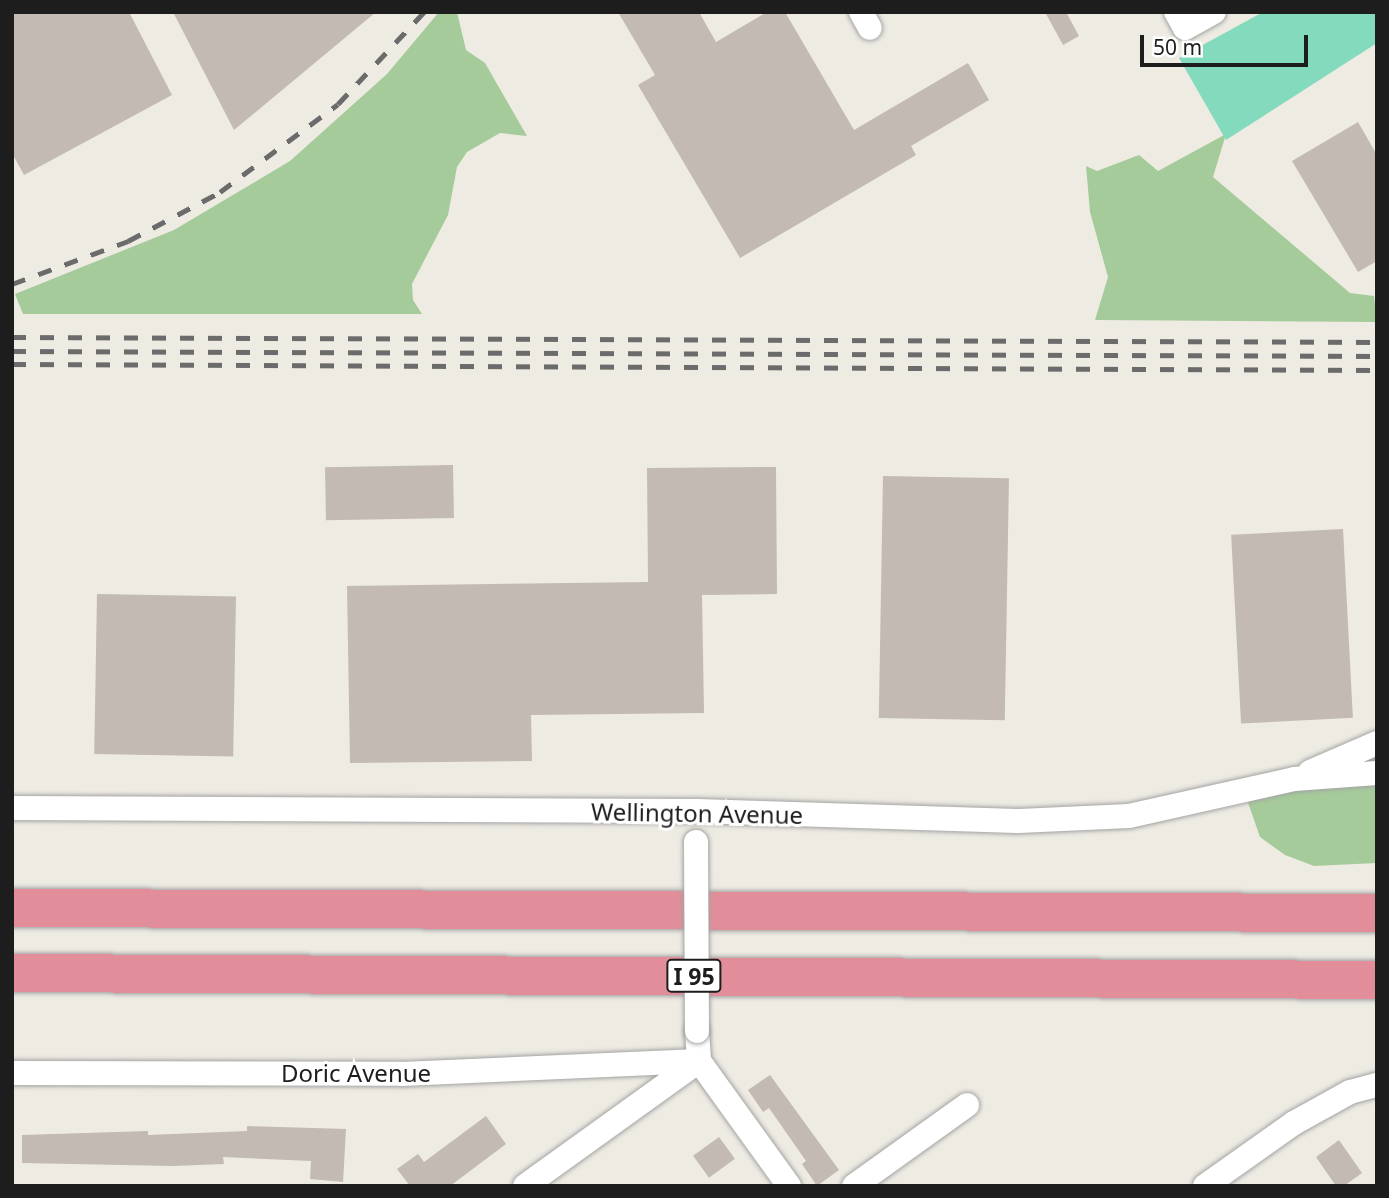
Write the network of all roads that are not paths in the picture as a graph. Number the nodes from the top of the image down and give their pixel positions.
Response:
1 (1214, 12) edge
2 (1180, 20) edge
3 (1377, 743) edge
4 (1377, 773) edge
5 (1294, 779) junction
6 (12, 808) edge
7 (697, 811) junction
8 (12, 908) edge
9 (1377, 913) edge
10 (12, 973) edge
11 (1377, 980) edge
12 (699, 1061) junction
13 (12, 1073) edge
14 (1377, 1085) edge
15 (967, 1105) dead end
16 (525, 1186) edge
17 (789, 1186) edge
18 (854, 1186) edge
19 (1205, 1186) edge

1 - 2 street
3 - 5 street
4 - 5 street, Wellington Avenue
5 - 7 street, Wellington Avenue
6 - 7 street, Wellington Avenue
7 - 12 street, bridge
8 - 9 highway
10 - 11 highway, I 95
12 - 13 street, Doric Avenue
12 - 16 street
12 - 17 street
14 - 19 street
15 - 18 street

